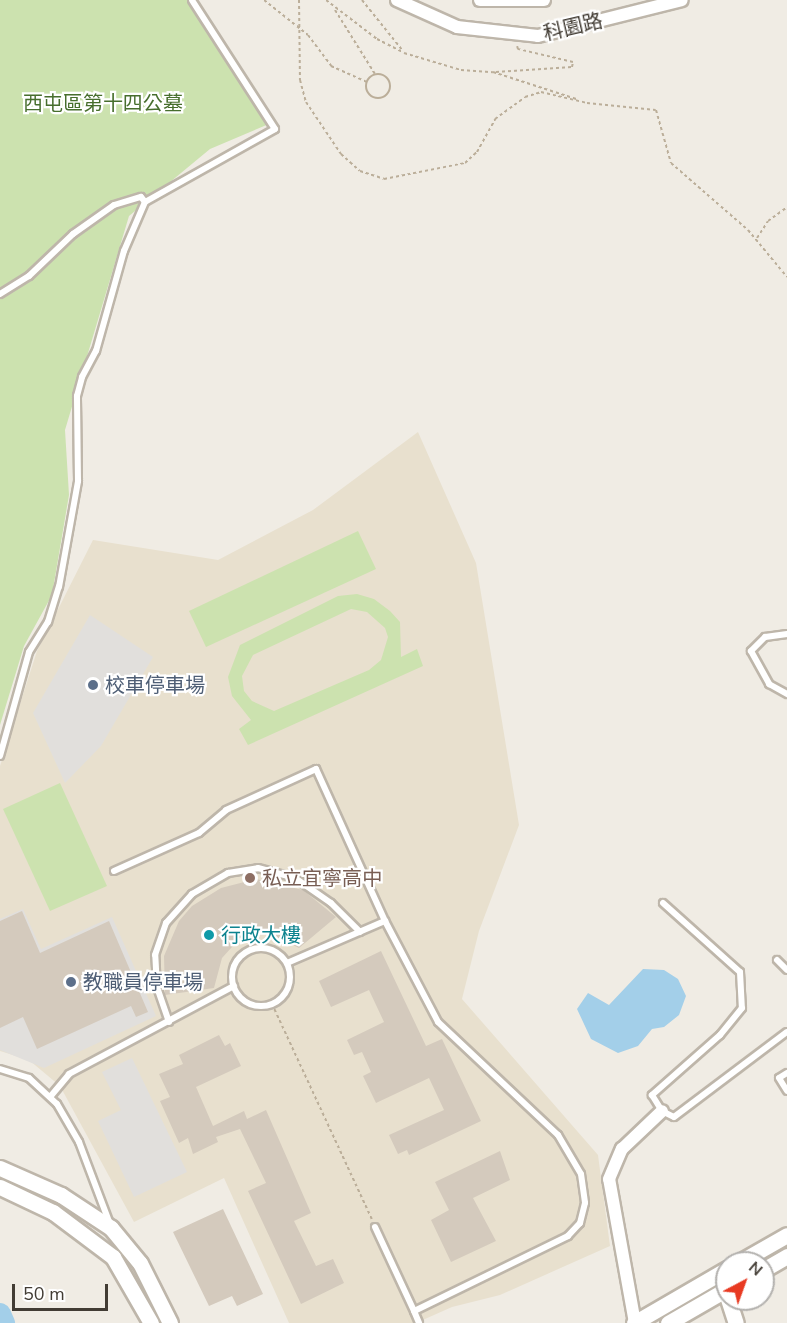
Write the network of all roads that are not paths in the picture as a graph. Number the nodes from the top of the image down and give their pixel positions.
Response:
1 (192, 0) edge
2 (397, 0) edge
3 (480, 0) edge
4 (544, 0) edge
5 (682, 0) edge
6 (145, 202) junction
7 (0, 294) edge
8 (787, 634) edge
9 (787, 694) edge
10 (0, 756) edge
11 (114, 871) dead end
12 (663, 903) dead end
13 (385, 921) junction
14 (360, 932) junction
15 (777, 960) dead end
16 (287, 963) junction
17 (787, 970) edge
18 (234, 986) junction
19 (169, 1022) junction
20 (787, 1032) edge
21 (0, 1069) edge
22 (787, 1073) edge
23 (787, 1091) edge
24 (50, 1096) junction
25 (662, 1111) junction
26 (0, 1168) edge
27 (0, 1187) edge
28 (375, 1227) road end
29 (111, 1228) junction
30 (787, 1235) edge
31 (759, 1251) edge
32 (715, 1276) edge
33 (715, 1300) edge
34 (414, 1311) junction
35 (151, 1323) edge
36 (170, 1323) edge
37 (419, 1323) edge
38 (634, 1323) edge
39 (668, 1323) edge

1 - 6 lane
2 - 5 street, 科園路
3 - 4 street, 科園路
6 - 7 lane
6 - 10 lane
8 - 9 lane
11 - 13 lane
12 - 25 lane
13 - 14 lane
13 - 34 lane
14 - 16 lane
14 - 19 lane
15 - 17 lane
16 - 18 lane
16 - 18 lane
18 - 19 lane
19 - 24 lane
20 - 25 lane
21 - 24 lane
22 - 23 lane
24 - 29 lane
25 - 38 street
26 - 29 street
27 - 35 street
28 - 34 lane
29 - 36 street
30 - 31 street
32 - 38 street
33 - 39 street
34 - 37 lane

